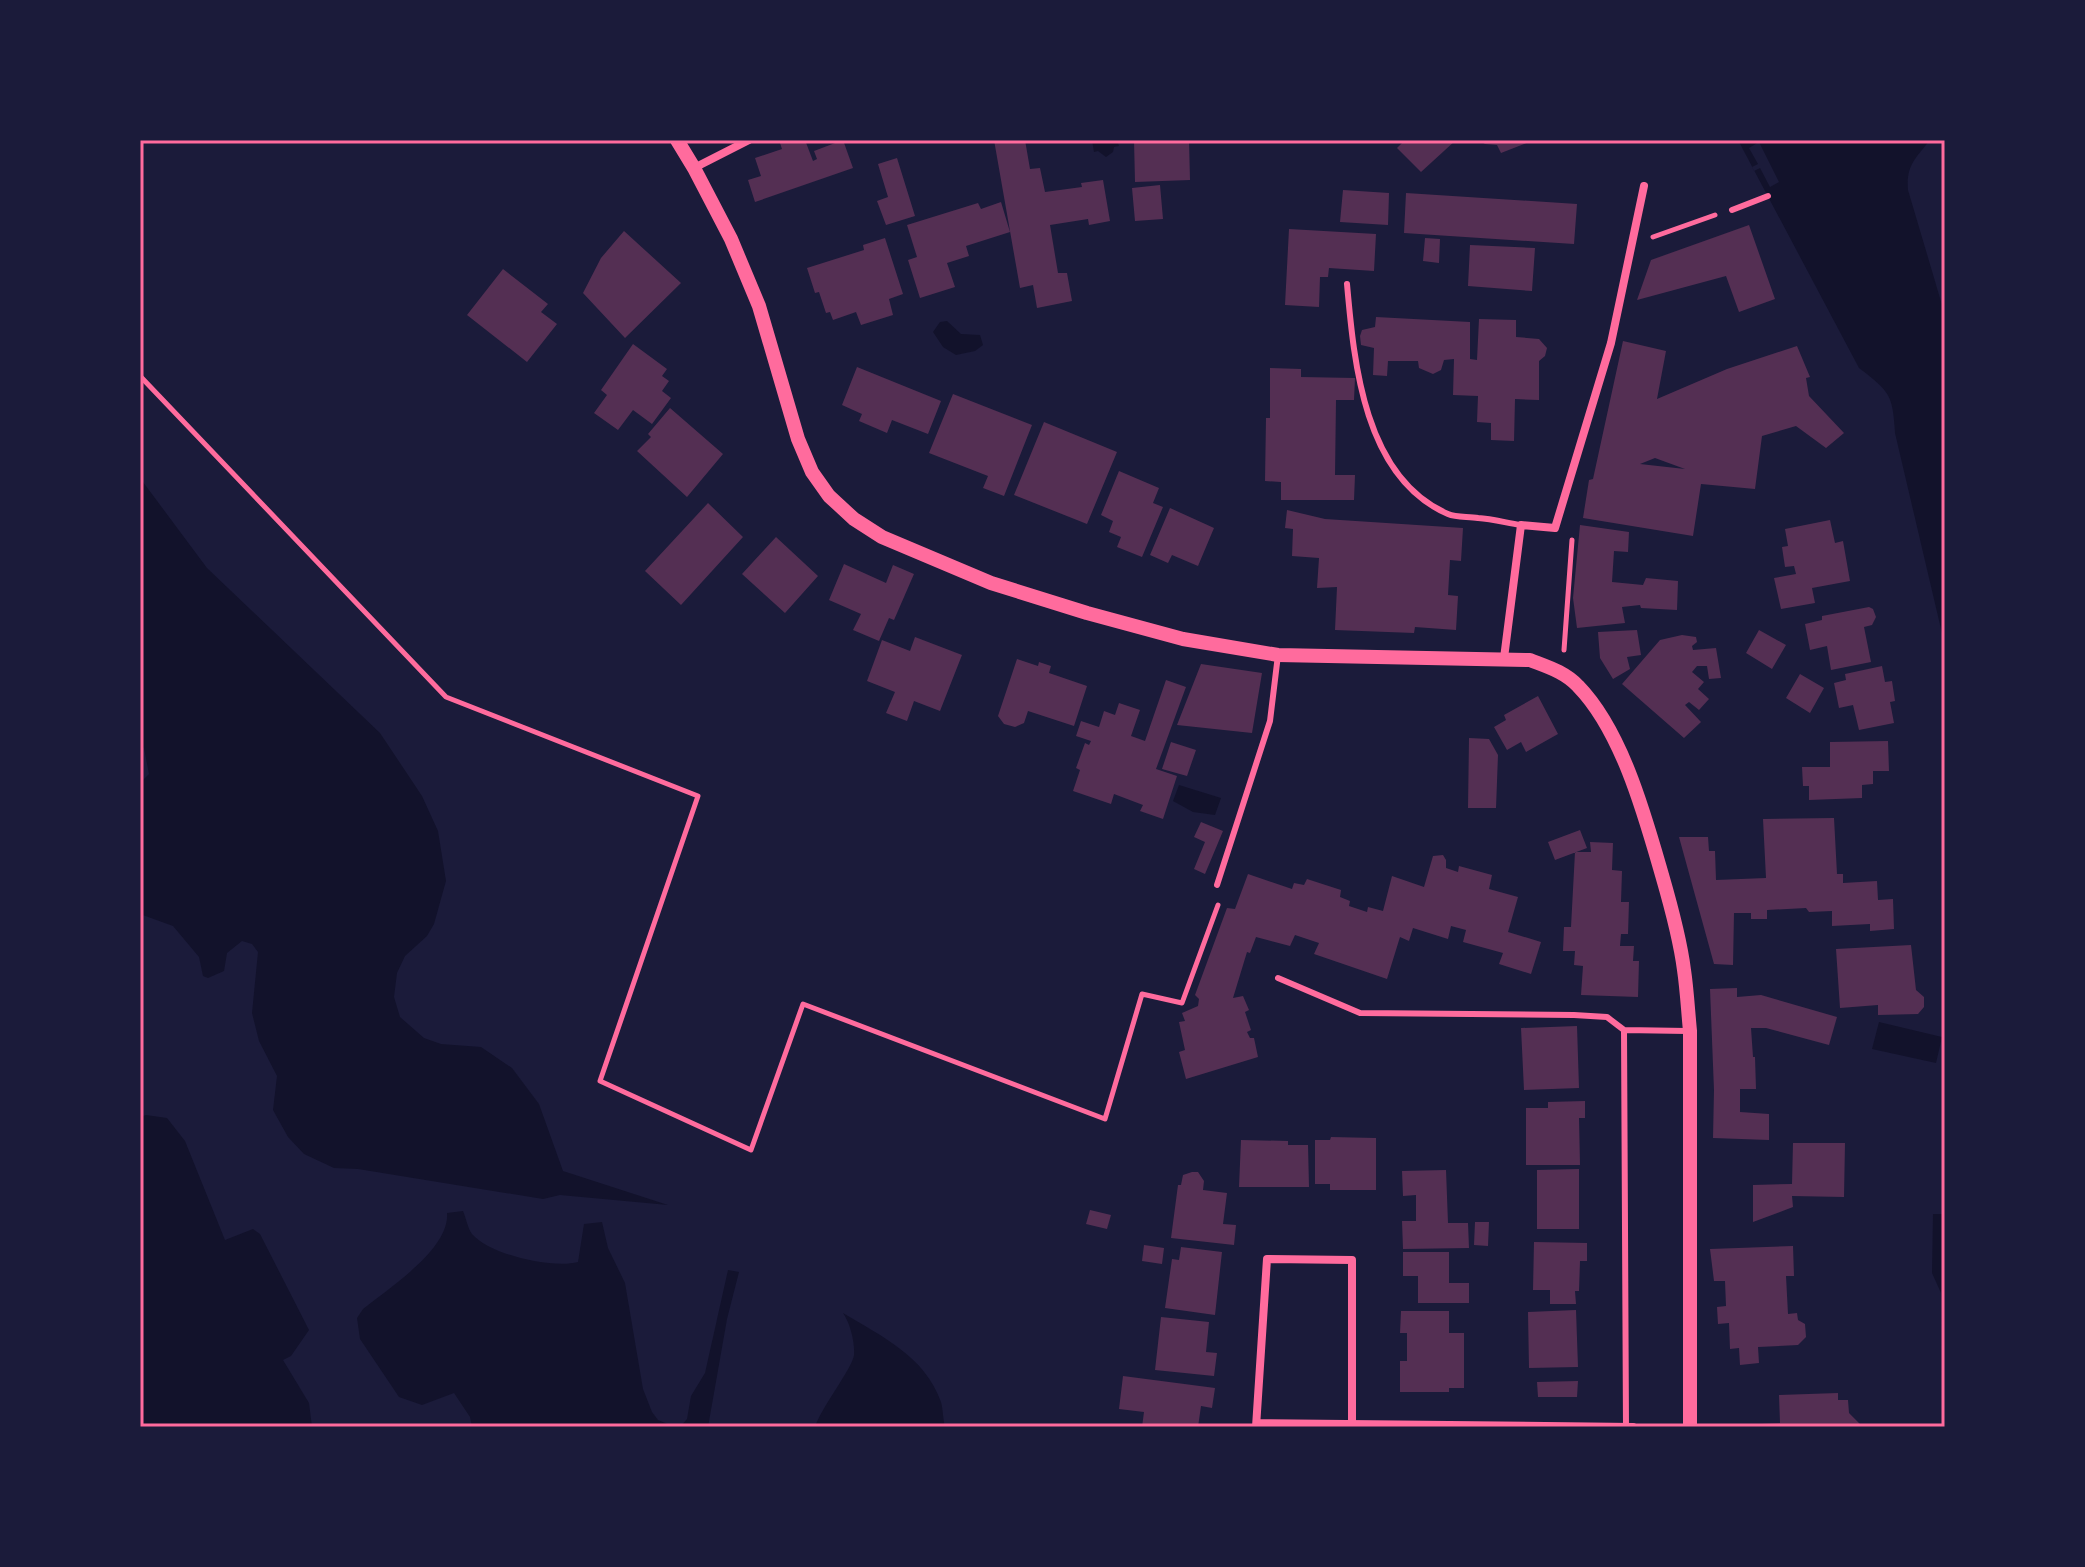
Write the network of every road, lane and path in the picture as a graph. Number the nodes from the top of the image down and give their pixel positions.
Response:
1 (677, 140) edge
2 (749, 140) edge
3 (694, 168) junction
4 (1644, 186) dead end
5 (1768, 196) dead end
6 (1732, 210) dead end
7 (1347, 284) dead end
8 (140, 376) edge
9 (1521, 525) junction
10 (1278, 655) junction
11 (1504, 658) junction
12 (1217, 885) joint
13 (1278, 978) dead end
14 (1624, 1030) junction
15 (1690, 1031) junction
16 (1352, 1424) junction
17 (1257, 1425) edge
18 (1626, 1427) edge
19 (1633, 1427) edge
20 (1690, 1427) edge

1 - 3 street
2 - 3 street
3 - 10 street
4 - 9 street
5 - 6 lane
7 - 9 lane
8 - 12 path
9 - 11 street
10 - 11 street
10 - 12 lane
11 - 15 street
13 - 14 lane
14 - 15 lane
14 - 18 lane
15 - 20 street
16 - 17 street
16 - 17 street
16 - 18 street
18 - 19 street

